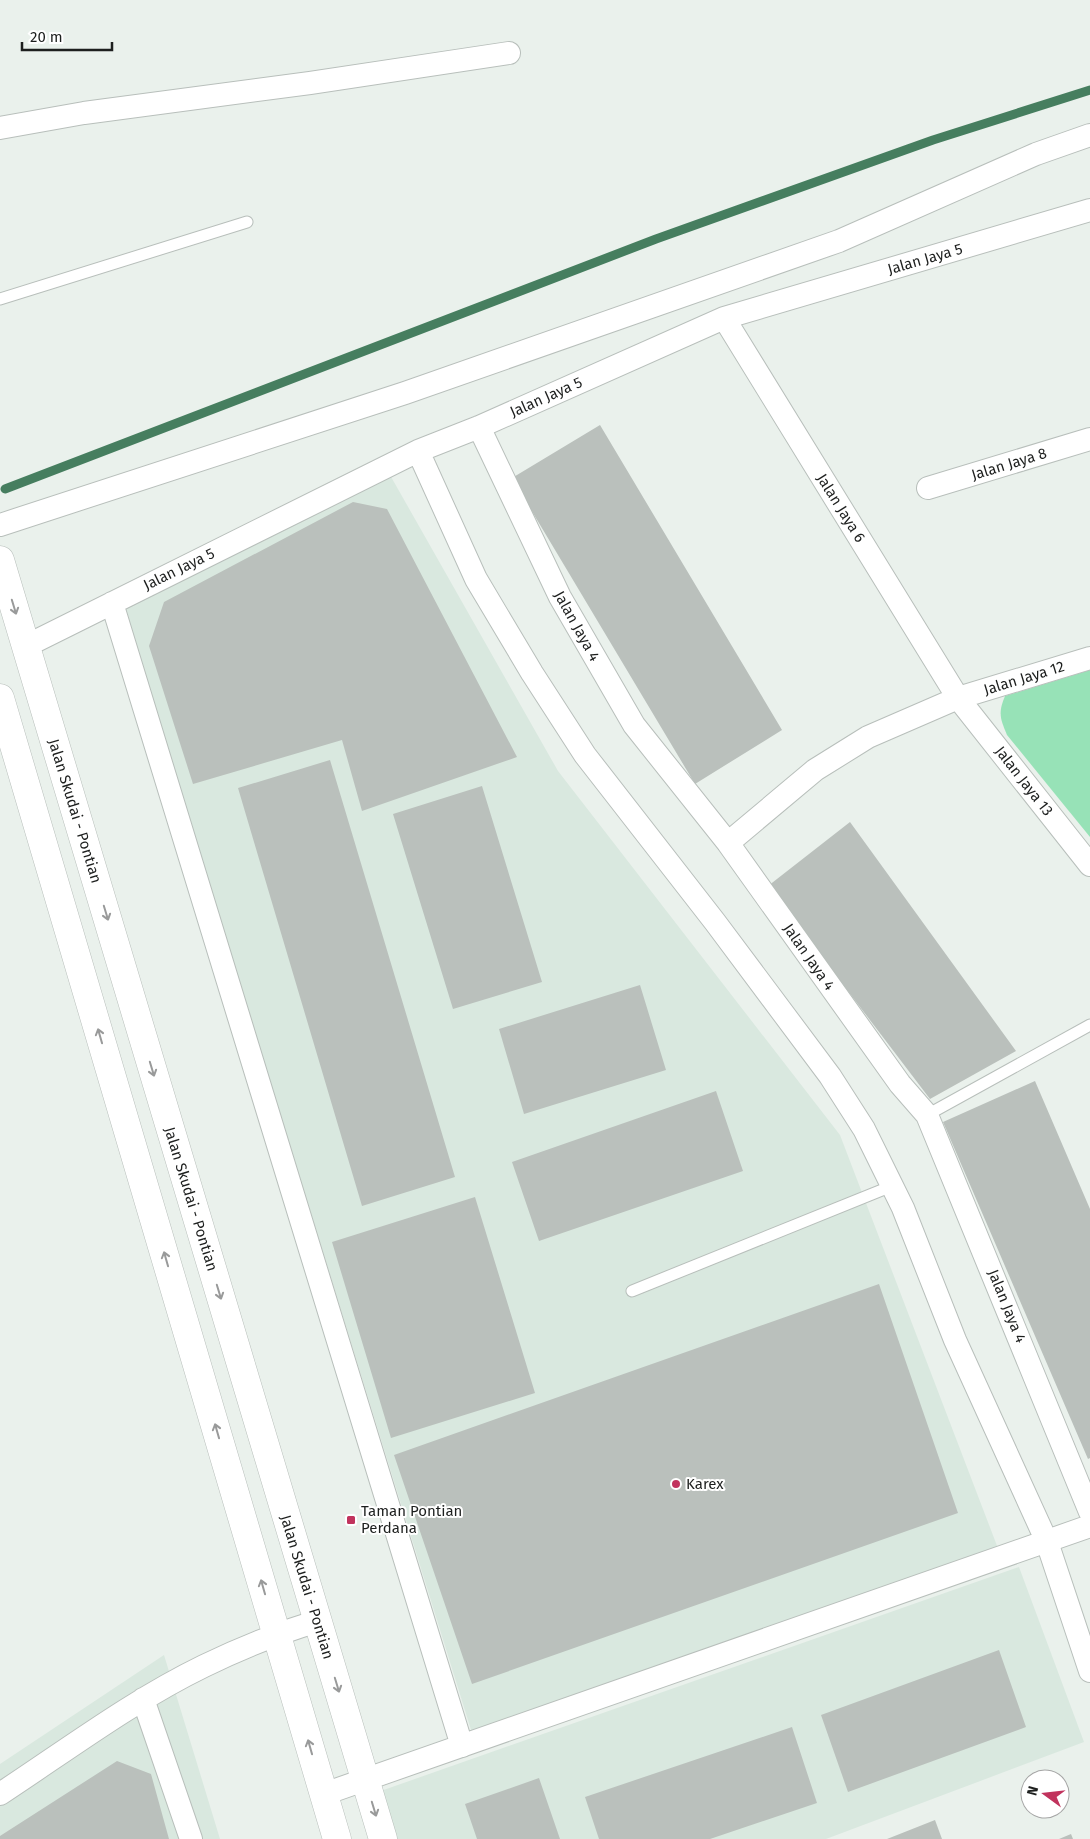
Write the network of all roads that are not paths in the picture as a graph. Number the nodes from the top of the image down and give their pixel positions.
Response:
1 (509, 53) dead end
2 (0, 128) edge
3 (1090, 135) edge
4 (1090, 210) edge
5 (247, 222) dead end
6 (0, 299) edge
7 (724, 318) junction
8 (479, 426) junction
9 (1090, 440) edge
10 (418, 451) junction
11 (928, 488) dead end
12 (0, 525) edge
13 (0, 560) edge
14 (112, 603) junction
15 (26, 646) junction
16 (1090, 658) edge
17 (0, 698) edge
18 (958, 698) junction
19 (728, 843) junction
20 (1090, 865) edge
21 (1090, 1025) edge
22 (927, 1115) junction
23 (892, 1186) junction
24 (632, 1291) dead end
25 (1090, 1512) edge
26 (1090, 1526) edge
27 (1047, 1542) junction
28 (318, 1621) junction
29 (277, 1634) junction
30 (1090, 1670) edge
31 (144, 1699) junction
32 (462, 1746) junction
33 (365, 1780) junction
34 (0, 1794) edge
35 (324, 1794) junction
36 (190, 1839) edge
37 (337, 1839) edge
38 (383, 1839) edge

1 - 2 street
3 - 12 street
4 - 7 street, Jalan Jaya 5
5 - 6 lane
7 - 8 street, Jalan Jaya 5
7 - 18 street, Jalan Jaya 6
8 - 10 street, Jalan Jaya 5
8 - 19 street, Jalan Jaya 4
9 - 11 street, Jalan Jaya 8
10 - 14 street, Jalan Jaya 5
10 - 23 street
13 -> 15 highway, Jalan Skudai - Pontian
14 - 15 street, Jalan Jaya 5
14 - 32 street
15 -> 28 highway, Jalan Skudai - Pontian
16 - 18 street, Jalan Jaya 12
29 -> 17 highway
18 - 19 street, Jalan Jaya 12
18 - 20 street, Jalan Jaya 13
19 - 22 street, Jalan Jaya 4
21 - 22 lane
22 - 25 street, Jalan Jaya 4
23 - 24 lane
23 - 27 street
26 - 27 street
27 - 30 street
27 - 32 street
28 - 29 street
28 -> 33 highway, Jalan Skudai - Pontian
29 - 31 street
35 -> 29 highway
31 - 34 street
31 - 36 street
32 - 33 street
33 - 35 street
33 -> 38 highway, Jalan Skudai - Pontian
35 - 37 highway

